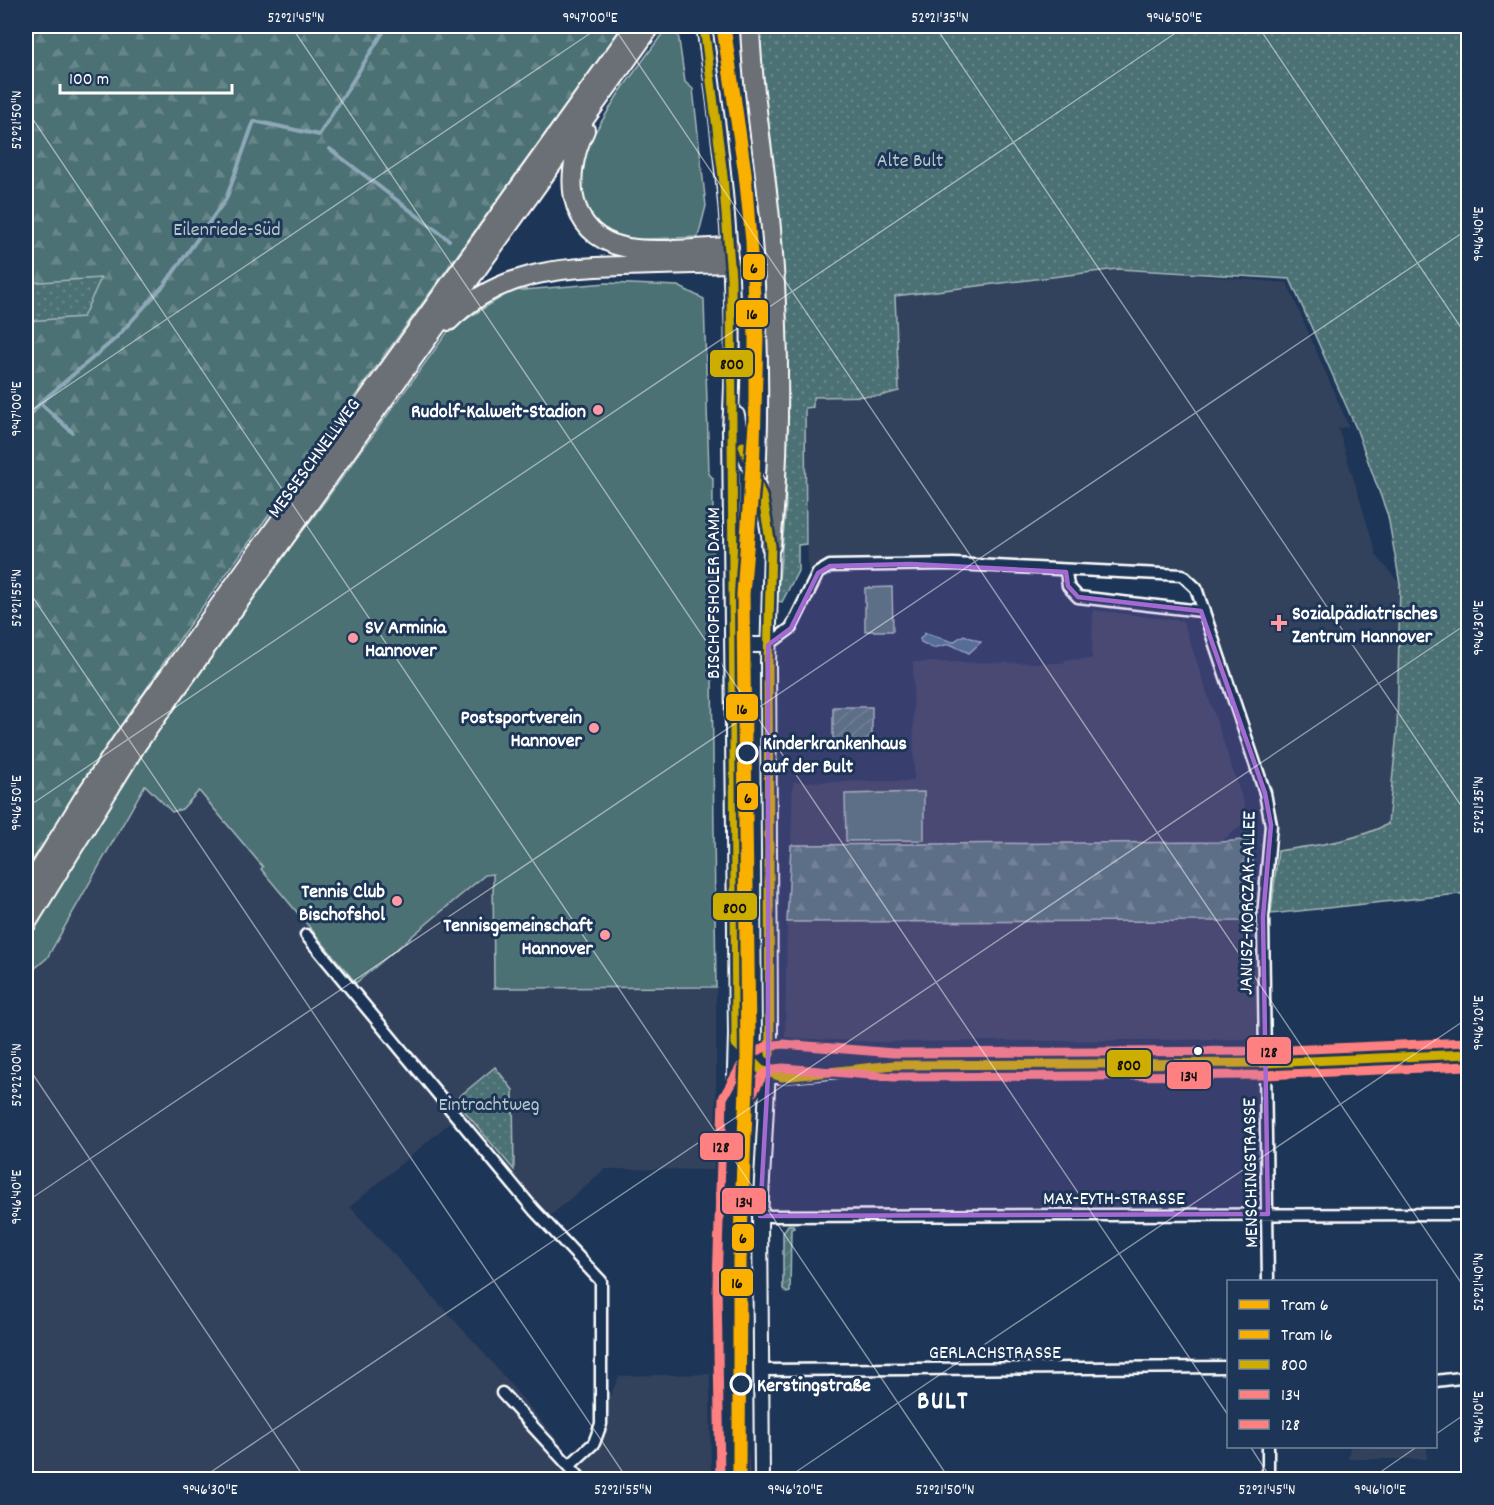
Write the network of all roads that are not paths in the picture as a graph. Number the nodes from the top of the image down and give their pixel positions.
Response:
1 (635, 26) edge
2 (651, 26) edge
3 (750, 26) edge
4 (705, 30) edge
5 (607, 87) junction
6 (729, 255) junction
7 (412, 359) junction
8 (733, 389) junction
9 (771, 546) junction
10 (1066, 572) junction
11 (1201, 610) junction
12 (732, 645) junction
13 (768, 645) junction
14 (26, 892) edge
15 (26, 924) edge
16 (306, 935) dead end
17 (736, 1044) junction
18 (1468, 1054) edge
19 (770, 1057) junction
20 (1265, 1063) junction
21 (894, 1065) junction
22 (754, 1066) junction
23 (768, 1075) junction
24 (735, 1100) junction
25 (1268, 1214) junction
26 (1468, 1214) edge
27 (760, 1216) junction
28 (1268, 1280) edge
29 (1227, 1368) edge
30 (762, 1370) junction
31 (1468, 1377) edge
32 (1437, 1381) edge
33 (502, 1393) dead end
34 (1268, 1448) edge
35 (569, 1466) junction
36 (582, 1479) edge
37 (732, 1479) edge
38 (762, 1479) edge
39 (1268, 1479) edge

1 - 14 highway, MESSESCHNELLWEG
2 - 5 highway, MESSESCHNELLWEG
3 - 9 highway
4 - 6 main road, BISCHOFSHOLER DAMM
5 - 6 highway
5 - 7 highway, MESSESCHNELLWEG
6 - 7 highway
6 - 8 main road, BISCHOFSHOLER DAMM
7 - 15 highway, MESSESCHNELLWEG
8 - 9 main road, BISCHOFSHOLER DAMM
8 - 12 main road, BISCHOFSHOLER DAMM
9 - 13 main road, BISCHOFSHOLER DAMM
10 - 11 street
10 - 11 street, JANUSZ-KORCZAK-ALLEE
10 - 13 street, JANUSZ-KORCZAK-ALLEE
11 - 20 street, JANUSZ-KORCZAK-ALLEE
12 - 13 main road
12 - 17 main road, BISCHOFSHOLER DAMM
13 - 19 main road, BISCHOFSHOLER DAMM
16 - 35 street
17 - 22 main road
17 - 24 main road, BISCHOFSHOLER DAMM
18 - 20 main road
19 - 21 main road
19 - 22 main road
19 - 23 main road, BISCHOFSHOLER DAMM
20 - 21 main road
20 - 25 street, MENSCHINGSTRASSE
21 - 23 main road
22 - 23 main road
22 - 24 main road
23 - 27 main road, BISCHOFSHOLER DAMM
24 - 37 main road, BISCHOFSHOLER DAMM
25 - 26 street, MAX-EYTH-STRASSE
25 - 27 street, MAX-EYTH-STRASSE
25 - 28 street, MENSCHINGSTRASSE
27 - 30 main road, BISCHOFSHOLER DAMM
29 - 30 street, GERLACHSTRASSE
30 - 38 main road, BISCHOFSHOLER DAMM
31 - 32 street
33 - 35 street
34 - 39 street
35 - 36 street

